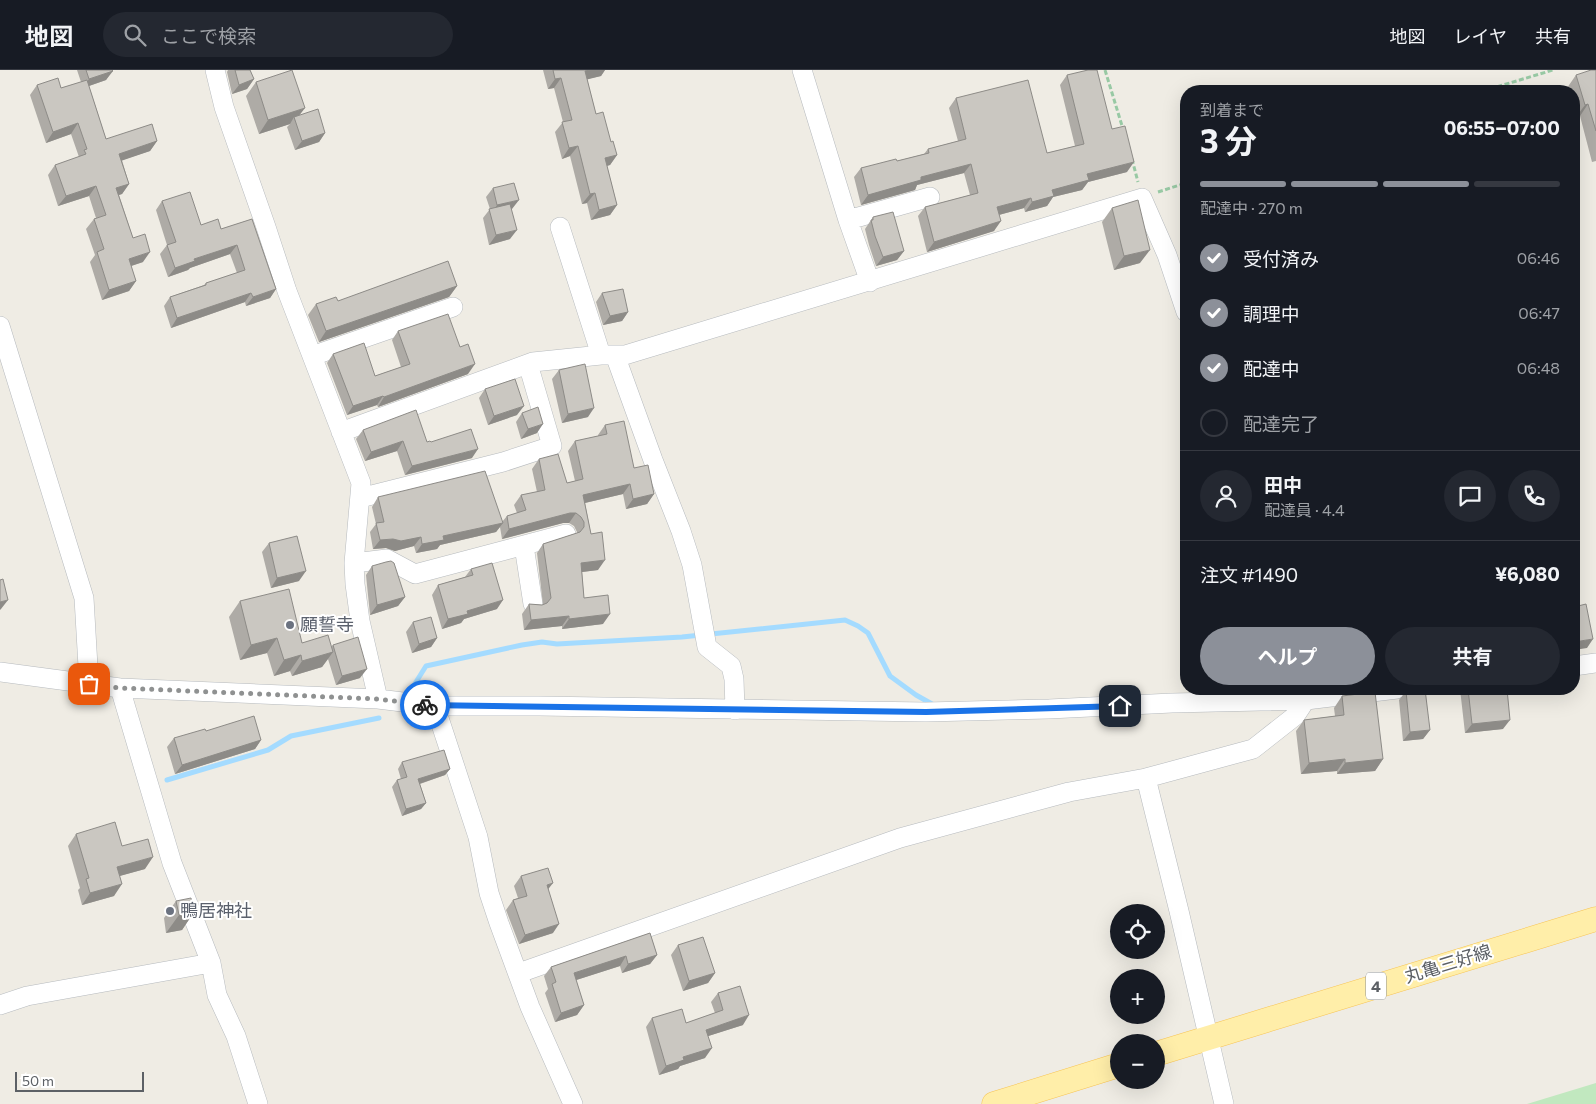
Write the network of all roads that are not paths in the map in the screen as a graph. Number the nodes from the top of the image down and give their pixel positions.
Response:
1 (215, 70) edge
2 (802, 70) edge
3 (930, 198) dead end
4 (848, 220) junction
5 (560, 228) dead end
6 (870, 282) junction
7 (1180, 295) edge
8 (454, 307) dead end
9 (0, 326) edge
10 (608, 355) junction
11 (312, 356) junction
12 (528, 364) junction
13 (341, 432) junction
14 (360, 498) junction
15 (566, 534) edge
16 (524, 546) junction
17 (354, 563) junction
18 (534, 604) edge
19 (1596, 663) edge
20 (1580, 665) edge
21 (0, 672) edge
22 (89, 684) junction
23 (120, 688) junction
24 (1282, 695) edge
25 (1309, 695) edge
26 (378, 699) junction
27 (435, 706) junction
28 (735, 710) junction
29 (1146, 778) junction
30 (1596, 919) edge
31 (211, 963) junction
32 (518, 973) junction
33 (0, 1005) edge
34 (1208, 1039) junction
35 (1165, 1051) edge
36 (1110, 1068) edge
37 (258, 1104) edge
38 (573, 1104) edge
39 (994, 1104) edge
40 (1224, 1104) edge

1 - 11 street
2 - 4 street
3 - 4 street
4 - 6 street
5 - 10 street
6 - 7 street
6 - 10 street
8 - 11 street
9 - 22 street
10 - 12 street
10 - 28 street
11 - 13 street
12 - 13 street
12 - 14 street
13 - 14 street
14 - 17 street
15 - 16 street
16 - 17 street
16 - 18 street
17 - 26 street
19 - 20 street
21 - 22 street
22 - 23 street
23 - 26 street
23 - 31 street
24 - 28 street
25 - 29 street
26 - 27 street
27 - 28 street
27 - 32 street
29 - 32 street
29 - 34 street
30 - 34 main road, 丸亀三好線 / 4
31 - 33 street
31 - 37 street
32 - 38 street
34 - 35 main road, 丸亀三好線 / 4
34 - 40 street
36 - 39 main road

